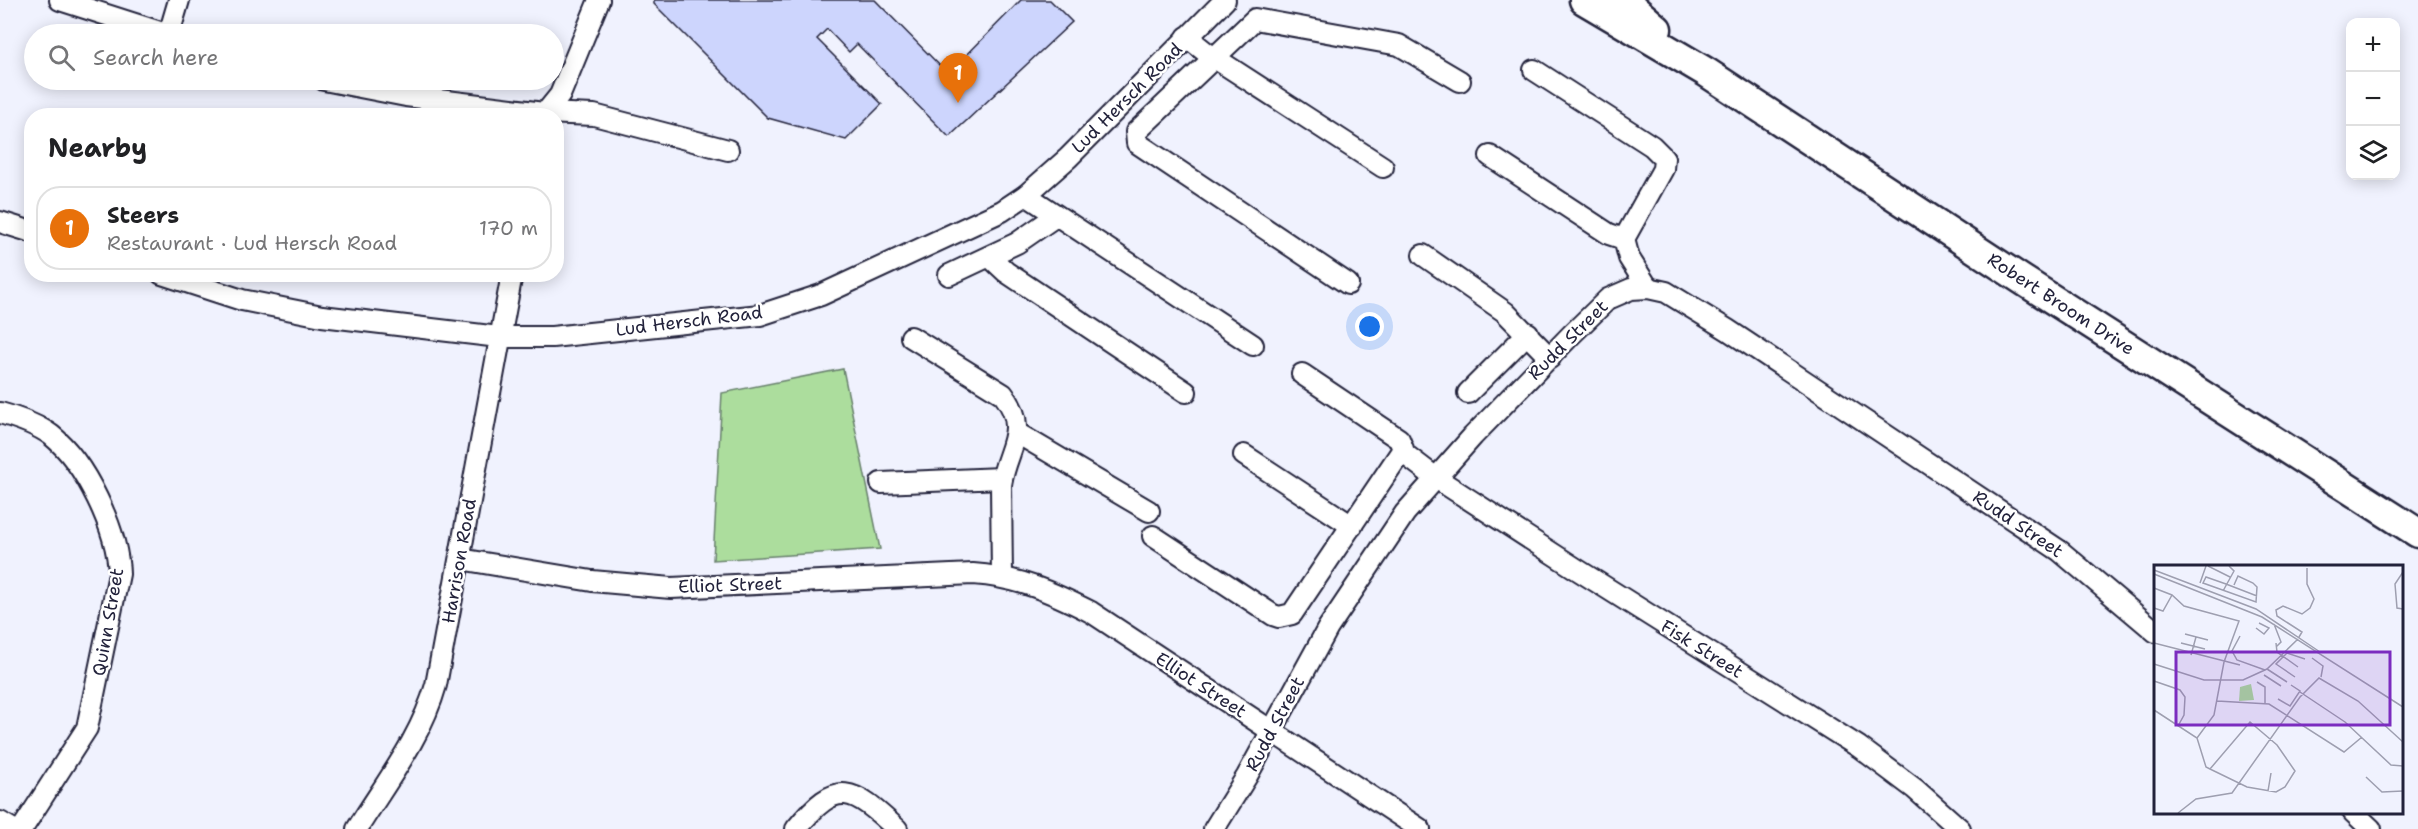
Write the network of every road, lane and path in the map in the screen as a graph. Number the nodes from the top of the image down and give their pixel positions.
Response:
1 (60, 0) edge
2 (179, 0) edge
3 (599, 0) edge
4 (1226, 0) edge
5 (1584, 0) edge
6 (1624, 0) edge
7 (136, 24) edge
8 (171, 24) edge
9 (1187, 37) junction
10 (1213, 57) junction
11 (1534, 70) dead end
12 (1706, 72) junction
13 (1460, 81) dead end
14 (564, 85) edge
15 (375, 90) edge
16 (562, 90) edge
17 (498, 108) edge
18 (549, 108) edge
19 (564, 114) edge
20 (728, 150) dead end
21 (1490, 156) dead end
22 (1383, 167) dead end
23 (1026, 195) junction
24 (1056, 216) junction
25 (0, 222) edge
26 (24, 230) edge
27 (1624, 239) junction
28 (1423, 255) dead end
29 (990, 257) junction
30 (949, 274) dead end
31 (187, 282) edge
32 (510, 282) edge
33 (1348, 285) dead end
34 (1648, 288) junction
35 (1528, 333) junction
36 (499, 337) junction
37 (911, 337) dead end
38 (1253, 345) dead end
39 (1550, 358) junction
40 (1302, 374) dead end
41 (1186, 392) dead end
42 (1468, 393) dead end
43 (0, 413) edge
44 (1017, 433) junction
45 (1402, 452) junction
46 (1244, 454) dead end
47 (1002, 478) junction
48 (1436, 478) junction
49 (881, 483) dead end
50 (1149, 511) dead end
51 (1352, 526) junction
52 (2418, 533) edge
53 (1153, 536) dead end
54 (460, 559) junction
55 (1002, 576) junction
56 (2154, 630) edge
57 (1272, 731) junction
58 (2354, 814) edge
59 (0, 822) edge
60 (12, 829) edge
61 (22, 829) edge
62 (357, 829) edge
63 (796, 829) edge
64 (897, 829) edge
65 (1214, 829) edge
66 (1420, 829) edge
67 (1960, 829) edge
68 (2371, 829) edge

1 - 7 street
2 - 8 street
3 - 14 street
4 - 9 street, Lud Hersch Road
5 - 12 street, Robert Broom Drive
6 - 12 street, Robert Broom Drive
9 - 10 street
9 - 23 street, Lud Hersch Road
10 - 13 street
10 - 22 street
10 - 33 street
11 - 27 street
12 - 52 street, Robert Broom Drive
15 - 17 street
16 - 18 street
19 - 20 street
21 - 27 street
23 - 24 street
23 - 36 street, Lud Hersch Road
24 - 29 street
24 - 38 street
25 - 26 street
27 - 34 street
28 - 35 street
29 - 30 street
29 - 41 street
31 - 36 street, Lud Hersch Road
32 - 36 street, Harrison Road
34 - 39 street, Rudd Street
34 - 56 street, Rudd Street
35 - 39 street
35 - 42 street
36 - 54 street, Harrison Road
37 - 44 street
39 - 48 street, Rudd Street
40 - 45 street, Fisk Street
43 - 61 street, Quinn Street
44 - 47 street
44 - 50 street
45 - 48 street, Fisk Street
45 - 51 street
46 - 51 street
47 - 49 street
47 - 55 street
48 - 57 street, Rudd Street
48 - 67 street, Fisk Street
51 - 53 street
54 - 55 street, Elliot Street
54 - 62 street, Harrison Road
55 - 57 street, Elliot Street
57 - 65 street, Rudd Street
57 - 66 street, Elliot Street
58 - 68 street
59 - 60 street
63 - 64 street

